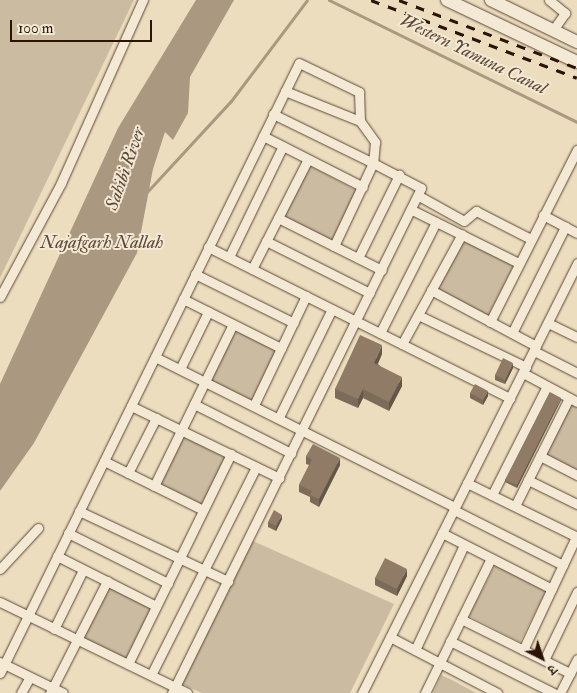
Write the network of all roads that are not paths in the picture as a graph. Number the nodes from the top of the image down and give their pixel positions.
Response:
1 (143, 0) edge
2 (447, 0) edge
3 (491, 0) edge
4 (547, 1) edge
5 (553, 30) junction
6 (577, 42) edge
7 (576, 64) edge
8 (285, 91) junction
9 (274, 114) junction
10 (360, 121) junction
11 (263, 136) junction
12 (283, 146) junction
13 (577, 150) edge
14 (308, 159) junction
15 (575, 161) edge
16 (374, 163) junction
17 (399, 175) junction
18 (363, 187) junction
19 (418, 196) junction
20 (412, 210) junction
21 (543, 215) junction
22 (278, 218) junction
23 (436, 222) junction
24 (565, 227) junction
25 (577, 233) edge
26 (462, 234) junction
27 (531, 239) junction
28 (266, 240) junction
29 (334, 246) junction
30 (208, 247) junction
31 (229, 257) junction
32 (358, 258) junction
33 (519, 263) junction
34 (577, 263) edge
35 (252, 269) junction
36 (382, 270) junction
37 (195, 274) junction
38 (431, 290) junction
39 (370, 294) junction
40 (306, 296) junction
41 (0, 297) edge
42 (183, 299) junction
43 (332, 309) junction
44 (208, 312) junction
45 (418, 315) junction
46 (356, 321) junction
47 (294, 322) junction
48 (490, 322) junction
49 (548, 323) junction
50 (233, 324) junction
51 (380, 333) junction
52 (512, 334) junction
53 (577, 338) edge
54 (402, 344) junction
55 (281, 348) junction
56 (535, 349) junction
57 (155, 357) junction
58 (180, 369) junction
59 (524, 370) junction
60 (577, 374) edge
61 (205, 381) junction
62 (547, 386) junction
63 (510, 398) junction
64 (573, 400) edge
65 (194, 404) junction
66 (254, 405) junction
67 (131, 406) junction
68 (279, 417) junction
69 (156, 418) junction
70 (303, 428) junction
71 (181, 430) junction
72 (291, 453) junction
73 (231, 454) junction
74 (540, 456) junction
75 (104, 461) junction
76 (256, 467) junction
77 (128, 473) junction
78 (577, 475) edge
79 (279, 478) junction
80 (528, 480) junction
81 (467, 483) junction
82 (154, 486) junction
83 (492, 495) junction
84 (577, 504) edge
85 (515, 506) junction
86 (454, 509) junction
87 (203, 510) junction
88 (79, 511) junction
89 (38, 528) dead end
90 (68, 533) junction
91 (442, 533) junction
92 (576, 537) edge
93 (464, 545) junction
94 (57, 556) junction
95 (491, 558) junction
96 (179, 559) junction
97 (563, 565) junction
98 (0, 569) edge
99 (83, 570) junction
100 (204, 570) junction
101 (228, 581) junction
102 (107, 582) junction
103 (168, 582) junction
104 (552, 589) junction
105 (577, 592) edge
106 (0, 602) edge
107 (156, 606) junction
108 (27, 617) junction
109 (461, 619) junction
110 (54, 629) junction
111 (390, 637) junction
112 (77, 640) junction
113 (450, 642) junction
114 (415, 650) junction
115 (524, 650) junction
116 (577, 659) edge
117 (544, 660) junction
118 (439, 663) junction
119 (128, 664) junction
120 (1, 666) edge
121 (570, 673) junction
122 (151, 675) junction
123 (30, 677) junction
124 (52, 690) edge
125 (174, 690) edge
126 (21, 693) edge
127 (63, 693) edge
128 (187, 693) edge
129 (362, 693) edge
130 (425, 693) edge
131 (497, 693) edge
132 (554, 693) edge
133 (560, 693) edge

1 - 41 street
2 - 7 main road
3 - 5 main road
4 - 5 street
5 - 6 main road
8 - 9 street
8 - 10 street
8 - 10 street
9 - 11 street
9 - 16 street
10 - 16 street
11 - 12 street
11 - 30 street
12 - 14 street
12 - 31 street
13 - 15 street
14 - 18 street
14 - 22 street
15 - 21 street
16 - 17 street
16 - 18 street
17 - 19 street
17 - 32 street
18 - 29 street
19 - 20 street
19 - 27 street
20 - 23 street
20 - 36 street
21 - 24 street
21 - 27 street
22 - 28 street
22 - 29 street
23 - 26 street
23 - 51 street
24 - 25 street
24 - 52 street
26 - 33 street
26 - 38 street
27 - 33 street
28 - 35 street
28 - 39 street
29 - 32 street
30 - 31 street
30 - 37 street
31 - 35 street
32 - 36 street
33 - 48 street
34 - 49 street
35 - 40 street
36 - 39 street
37 - 42 street
37 - 47 street
38 - 45 street
38 - 48 street
39 - 46 street
40 - 43 street
40 - 47 street
42 - 44 street
42 - 57 street
43 - 46 street
43 - 68 street
44 - 50 street
44 - 58 street
45 - 54 street
45 - 59 street
46 - 51 street
46 - 70 street
47 - 55 street
48 - 52 street
49 - 53 street
49 - 56 street
50 - 55 street
50 - 61 street
51 - 54 street
52 - 56 street
54 - 63 street
55 - 66 street
56 - 59 street
56 - 60 street
57 - 58 street
57 - 67 street
58 - 61 street
59 - 62 street
59 - 63 street
61 - 65 street
61 - 66 street
62 - 64 street
62 - 83 street
63 - 81 street
64 - 74 street
65 - 71 street
65 - 72 street
66 - 68 street
67 - 69 street
67 - 75 street
68 - 70 street
69 - 71 street
69 - 77 street
70 - 72 street
70 - 86 street
71 - 73 street
71 - 82 street
72 - 79 street
73 - 76 street
73 - 87 street
74 - 78 street
74 - 80 street
75 - 77 street
75 - 88 street
76 - 79 street
76 - 100 street
77 - 82 street
79 - 101 street
80 - 84 street
80 - 85 street
81 - 83 street
81 - 86 street
82 - 87 street
83 - 85 street
85 - 92 street
86 - 91 street
86 - 97 street
87 - 96 street
88 - 90 street
88 - 96 street
89 - 98 street
90 - 94 street
90 - 103 street
91 - 93 street
91 - 111 street
92 - 97 street
93 - 95 street
93 - 114 street
94 - 99 street
94 - 108 street
95 - 104 street
95 - 109 street
96 - 100 street
96 - 103 street
97 - 104 street
99 - 102 street
99 - 110 street
100 - 101 street
100 - 122 street
101 - 125 street
102 - 107 street
102 - 112 street
103 - 107 street
104 - 115 street
105 - 117 street
106 - 108 street
107 - 119 street
108 - 110 street
108 - 120 street
109 - 113 street
109 - 115 street
110 - 112 street
111 - 114 street
111 - 129 street
112 - 119 street
112 - 124 street
113 - 118 street
113 - 132 street
114 - 118 street
115 - 117 street
116 - 121 street
117 - 121 street
118 - 130 street
118 - 131 street
119 - 122 street
120 - 123 street
121 - 133 street
122 - 125 street
123 - 124 street
123 - 126 street
124 - 127 street
125 - 128 street

